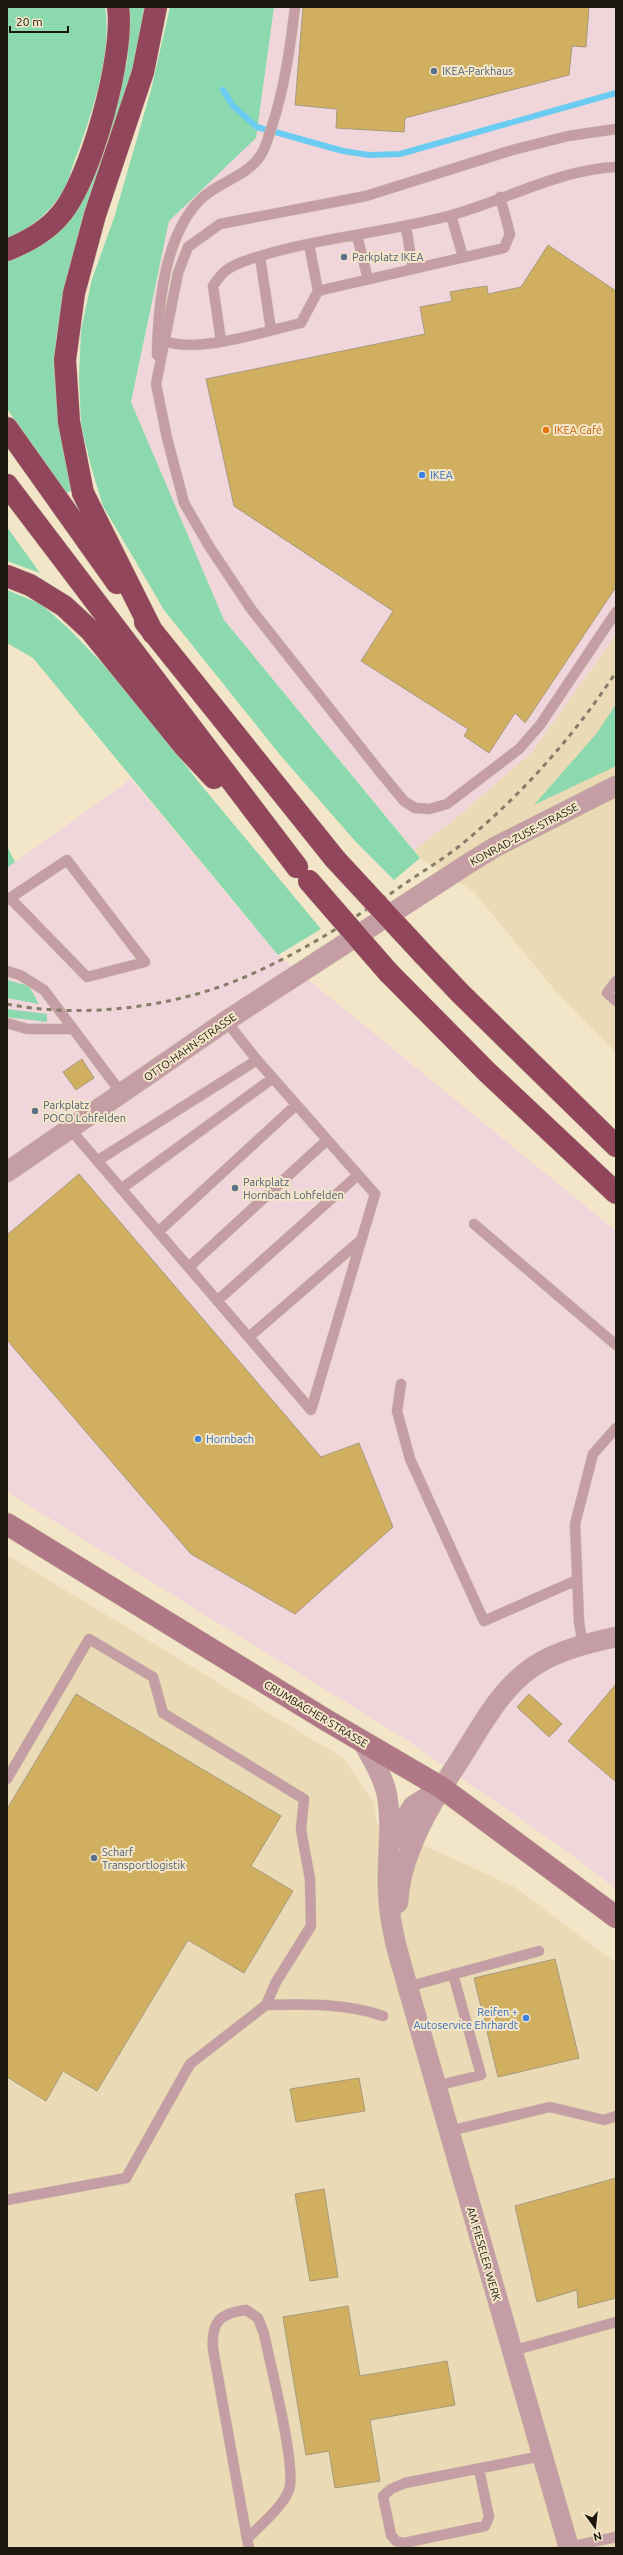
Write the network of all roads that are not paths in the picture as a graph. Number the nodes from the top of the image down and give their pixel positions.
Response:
1 (118, 7) edge
2 (156, 7) edge
3 (295, 7) edge
4 (616, 129) edge
5 (616, 167) edge
6 (500, 197) junction
7 (451, 215) junction
8 (406, 227) junction
9 (357, 236) junction
10 (309, 244) junction
11 (7, 250) edge
12 (260, 257) junction
13 (463, 257) junction
14 (413, 268) junction
15 (368, 279) junction
16 (318, 291) junction
17 (271, 330) junction
18 (221, 340) junction
19 (165, 341) junction
20 (156, 384) junction
21 (7, 428) edge
22 (7, 485) edge
23 (7, 576) edge
24 (616, 612) edge
25 (153, 633) junction
26 (616, 786) edge
27 (303, 874) junction
28 (8, 899) edge
29 (375, 925) joint
30 (7, 971) edge
31 (616, 981) edge
32 (616, 1000) edge
33 (226, 1021) junction
34 (7, 1023) edge
35 (71, 1029) junction
36 (257, 1060) junction
37 (273, 1078) junction
38 (122, 1094) junction
39 (296, 1105) junction
40 (70, 1128) junction
41 (327, 1140) junction
42 (616, 1146) edge
43 (97, 1161) junction
44 (7, 1172) edge
45 (358, 1175) junction
46 (121, 1189) junction
47 (616, 1193) edge
48 (474, 1224) dead end
49 (158, 1232) junction
50 (361, 1240) junction
51 (189, 1267) junction
52 (217, 1301) junction
53 (249, 1337) junction
54 (616, 1345) edge
55 (401, 1384) dead end
56 (616, 1428) edge
57 (7, 1524) edge
58 (577, 1580) junction
59 (616, 1637) edge
60 (583, 1645) junction
61 (363, 1742) junction
62 (7, 1779) edge
63 (442, 1788) junction
64 (391, 1843) junction
65 (616, 1917) edge
66 (539, 1952) dead end
67 (400, 1960) junction
68 (453, 1974) junction
69 (407, 1987) junction
70 (266, 2005) junction
71 (383, 2016) dead end
72 (436, 2086) junction
73 (616, 2116) edge
74 (449, 2131) junction
75 (7, 2200) edge
76 (616, 2322) edge
77 (512, 2351) junction
78 (542, 2456) junction
79 (479, 2469) junction
80 (616, 2537) edge
81 (248, 2544) edge
82 (569, 2548) edge

1 - 11 highway
2 - 25 highway
3 - 20 lane
4 - 19 lane
5 - 6 lane
6 - 7 lane
6 - 13 lane
7 - 8 lane
7 - 13 lane
8 - 9 lane
8 - 14 lane
9 - 10 lane
9 - 15 lane
10 - 12 lane
10 - 16 lane
12 - 17 lane
12 - 18 lane
13 - 14 lane
14 - 15 lane
15 - 16 lane
16 - 17 lane
17 - 18 lane
18 - 19 lane
19 - 20 lane
20 - 24 lane
21 - 25 highway
22 - 27 highway
23 - 27 highway
25 - 42 highway, bridge
26 - 29 street, KONRAD-ZUSE-STRASSE
27 - 47 highway, bridge
28 - 28 lane
29 - 33 street, OTTO-HAHN-STRASSE
30 - 35 lane
31 - 32 lane
33 - 36 lane
33 - 38 street, OTTO-HAHN-STRASSE
34 - 35 lane
35 - 38 lane
36 - 37 lane
36 - 43 lane
37 - 39 lane
37 - 46 lane
38 - 40 street, OTTO-HAHN-STRASSE
39 - 41 lane
39 - 49 lane
40 - 43 lane
40 - 44 street, OTTO-HAHN-STRASSE
41 - 45 lane
41 - 51 lane
43 - 46 lane
45 - 50 lane
45 - 52 lane
46 - 49 lane
48 - 54 lane
49 - 51 lane
50 - 53 lane
50 - 53 lane
51 - 52 lane
52 - 53 lane
55 - 58 lane
56 - 58 lane
57 - 61 main road, CRUMBACHER STRASSE
58 - 60 lane
59 - 60 street
60 - 63 street
61 - 63 main road, CRUMBACHER STRASSE
61 - 64 street, AM FIESELER WERK
62 - 70 lane
63 - 64 street, AM FIESELER WERK
63 - 65 main road, CRUMBACHER STRASSE
63 - 67 street, AM FIESELER WERK
64 - 67 street, AM FIESELER WERK
66 - 68 lane
67 - 69 street, AM FIESELER WERK
68 - 69 lane
68 - 72 lane
69 - 72 street, AM FIESELER WERK
70 - 71 lane
70 - 75 lane
72 - 74 street, AM FIESELER WERK
73 - 74 lane
74 - 77 street, AM FIESELER WERK
76 - 77 lane
77 - 78 street, AM FIESELER WERK
78 - 79 lane
78 - 82 street, AM FIESELER WERK
79 - 79 lane
80 - 82 lane
81 - 81 lane

